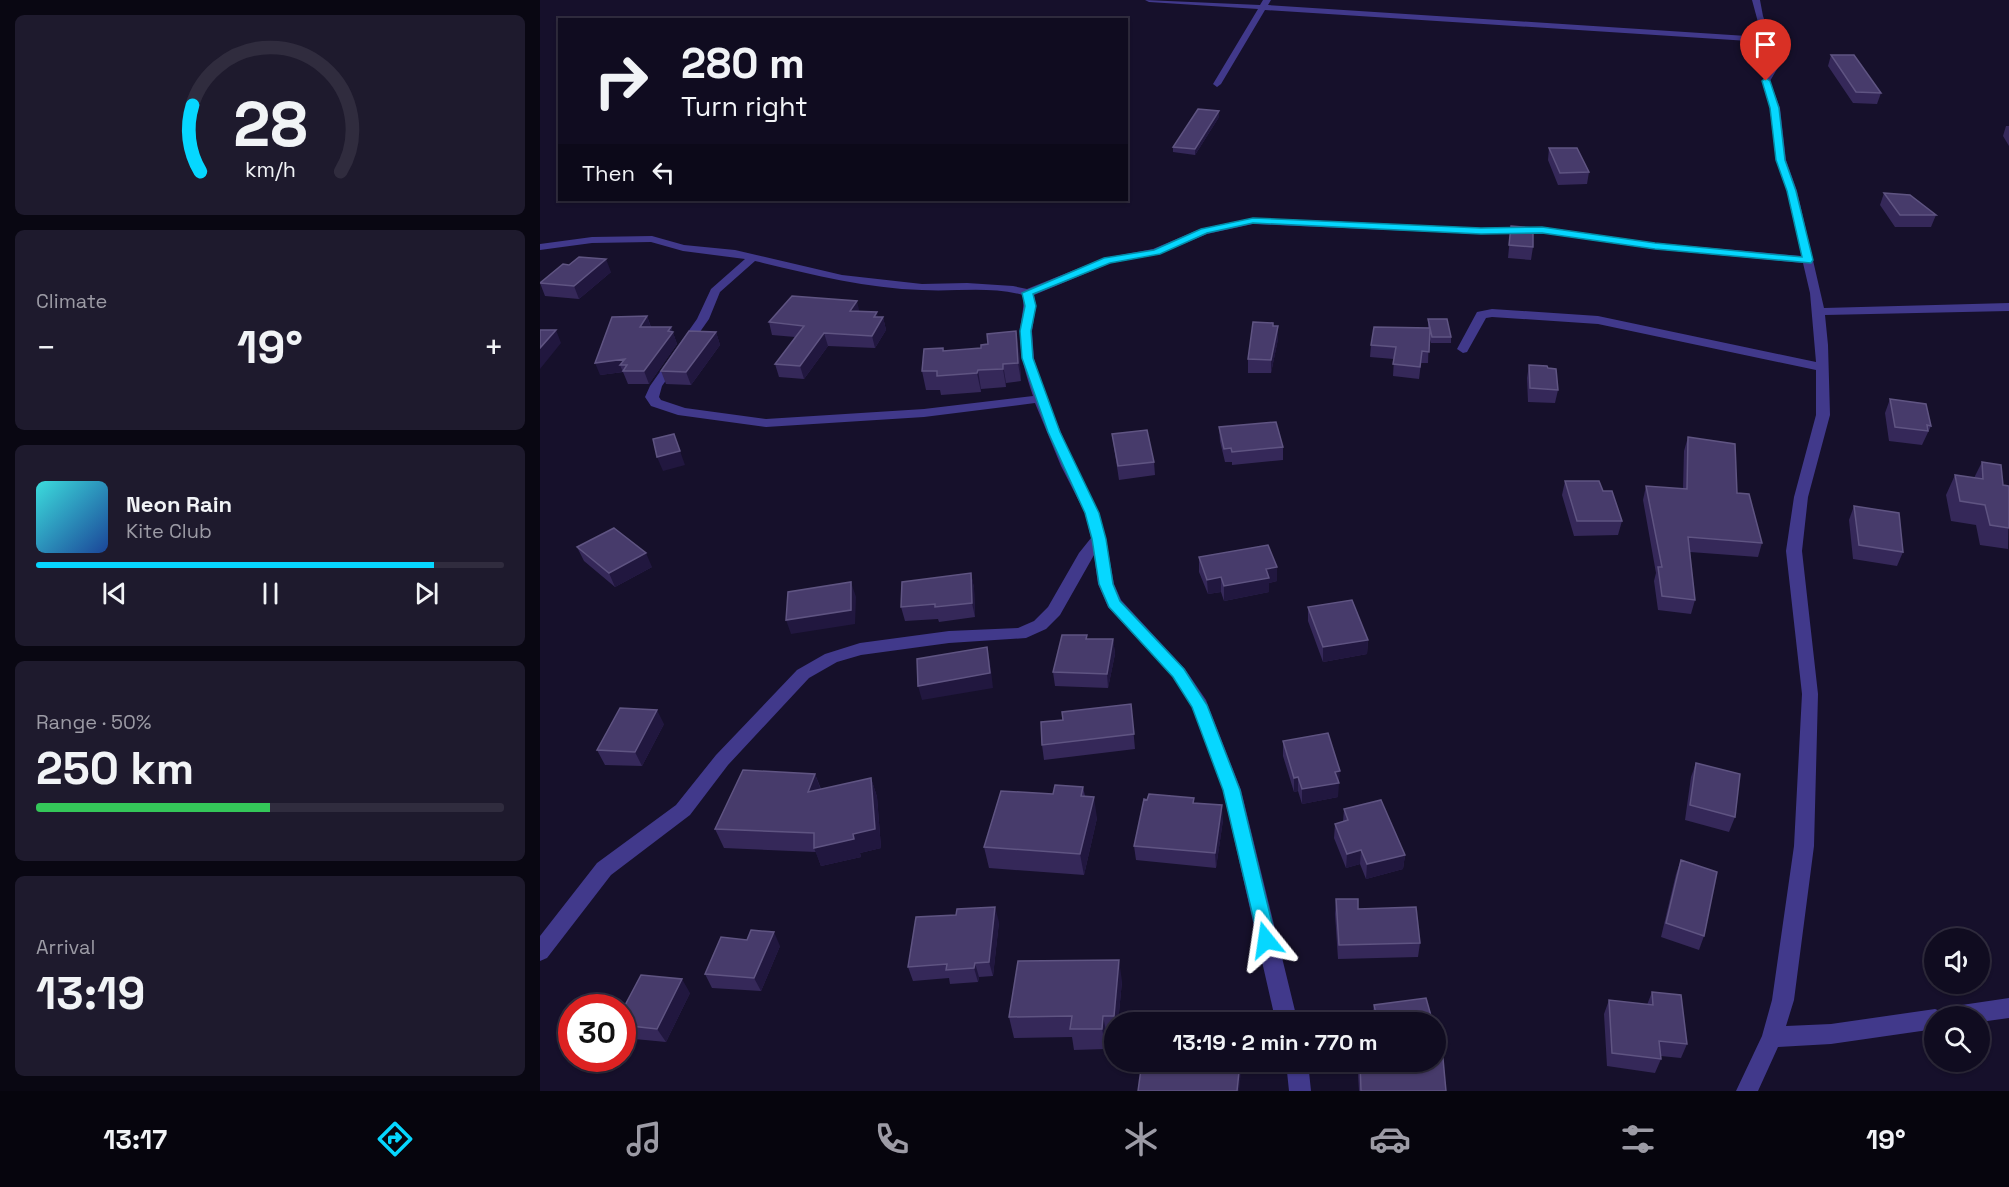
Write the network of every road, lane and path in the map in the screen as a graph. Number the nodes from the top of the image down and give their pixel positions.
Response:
1 (1149, 0) edge
2 (1756, 0) edge
3 (1265, 4) edge
4 (1769, 40) junction
5 (1217, 84) dead end
6 (540, 247) edge
7 (753, 257) junction
8 (1808, 260) junction
9 (1028, 293) junction
10 (2009, 307) edge
11 (1818, 312) junction
12 (1463, 349) dead end
13 (1821, 367) junction
14 (1040, 399) junction
15 (1099, 539) junction
16 (540, 952) edge
17 (2009, 1008) edge
18 (1990, 1011) edge
19 (1284, 1012) edge
20 (1924, 1021) edge
21 (1772, 1037) junction
22 (1298, 1072) edge
23 (1300, 1091) edge
24 (1747, 1091) edge

1 - 3 street
2 - 4 street
3 - 4 street
3 - 5 street
4 - 8 street
6 - 7 street
7 - 9 street
7 - 14 street
8 - 9 street
8 - 11 street
9 - 14 street
10 - 11 street
11 - 13 street
12 - 13 street
13 - 21 street
14 - 15 street
15 - 16 street
15 - 19 street
17 - 18 street
20 - 21 street
21 - 24 street
22 - 23 street

